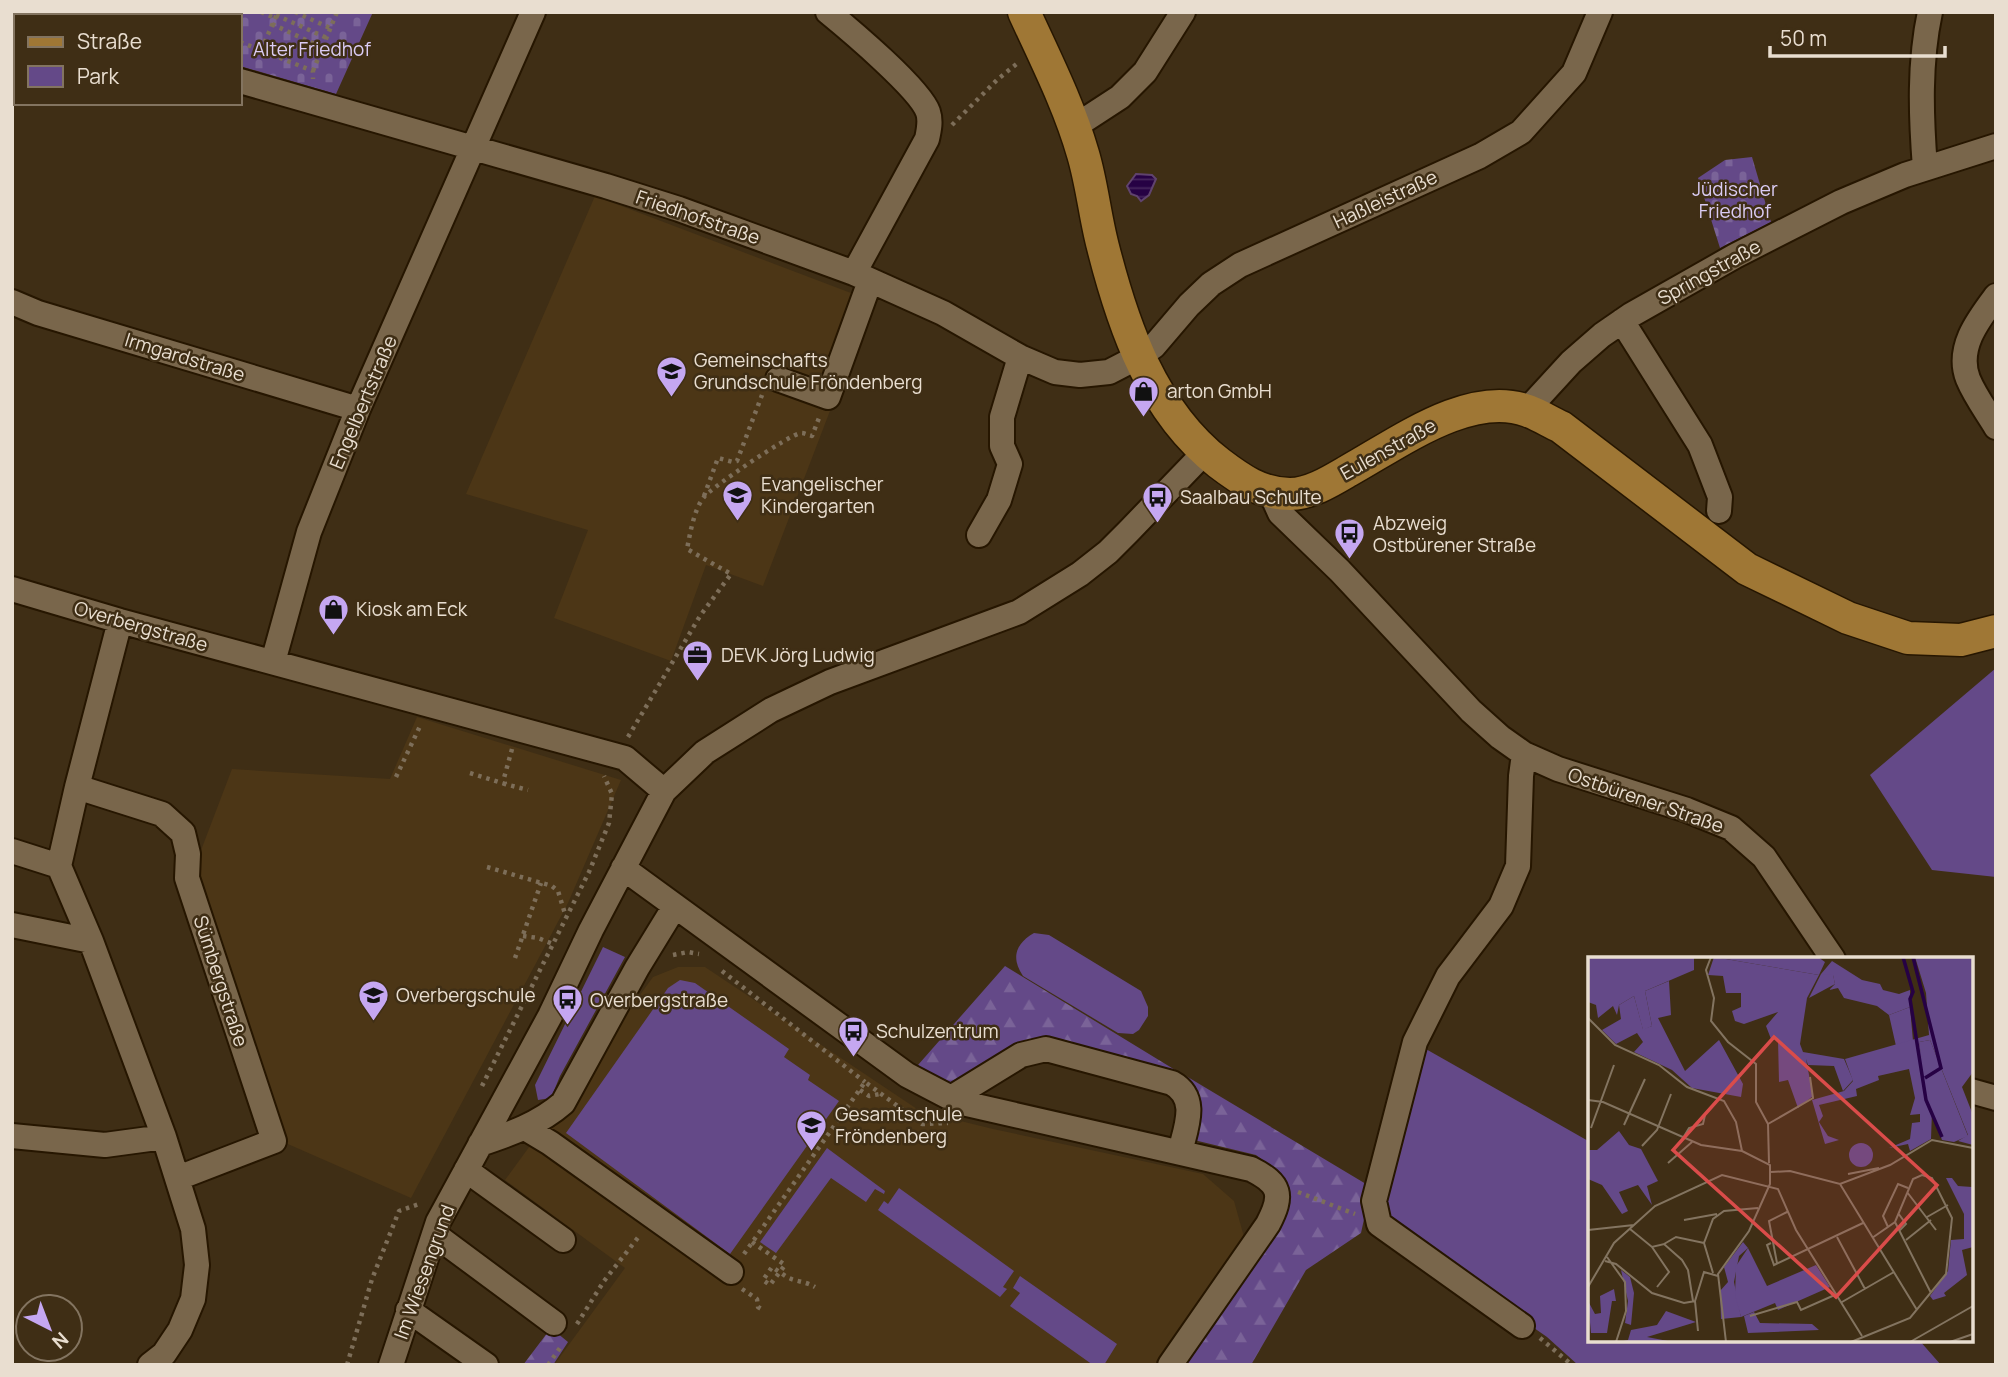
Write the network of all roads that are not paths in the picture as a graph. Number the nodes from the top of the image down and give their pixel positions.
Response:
1 (533, 12) edge
2 (828, 12) edge
3 (1024, 12) edge
4 (1183, 12) edge
5 (1600, 12) edge
6 (1930, 12) edge
7 (242, 82) edge
8 (1074, 127) junction
9 (1996, 146) edge
10 (473, 149) junction
11 (1925, 168) junction
12 (862, 277) junction
13 (1996, 296) edge
14 (12, 302) edge
15 (1622, 321) junction
16 (1020, 357) junction
17 (1138, 357) junction
18 (772, 382) road end
19 (358, 409) junction
20 (1527, 410) junction
21 (1996, 427) edge
22 (1205, 452) junction
23 (1271, 493) junction
24 (1719, 511) dead end
25 (979, 535) dead end
26 (12, 589) edge
27 (120, 621) junction
28 (1996, 631) edge
29 (273, 662) junction
30 (1524, 754) junction
31 (77, 787) junction
32 (664, 791) junction
33 (12, 851) edge
34 (60, 866) junction
35 (623, 869) junction
36 (675, 906) junction
37 (12, 925) edge
38 (91, 942) junction
39 (1832, 957) edge
40 (1973, 1092) edge
41 (951, 1098) junction
42 (1996, 1098) edge
43 (525, 1128) junction
44 (12, 1136) edge
45 (164, 1137) junction
46 (480, 1144) junction
47 (1180, 1152) junction
48 (466, 1170) junction
49 (177, 1178) junction
50 (434, 1234) junction
51 (563, 1240) dead end
52 (731, 1272) road end
53 (408, 1310) junction
54 (1522, 1326) road end
55 (566, 1328) road end
56 (150, 1365) edge
57 (391, 1365) edge
58 (486, 1365) edge
59 (1170, 1365) edge

1 - 10 street, Engelbertstraße
2 - 12 street
3 - 8 main road, Eulenstraße
4 - 8 street
5 - 17 street, Haßleistraße
6 - 11 street
7 - 10 street, Friedhofstraße
8 - 17 main road, Eulenstraße
9 - 11 street, Springstraße
10 - 12 street, Friedhofstraße
10 - 19 street, Engelbertstraße
11 - 15 street, Springstraße
12 - 16 street, Friedhofstraße
12 - 18 street
13 - 21 street
14 - 19 street, Irmgardstraße
15 - 20 street, Springstraße
15 - 24 street
16 - 17 street, Friedhofstraße
16 - 25 street
17 - 22 main road, Eulenstraße
19 - 29 street, Engelbertstraße
20 - 23 main road, Eulenstraße
20 - 28 main road, Eulenstraße
22 - 23 main road, Eulenstraße
22 - 32 street
23 - 30 street, Ostbürener Straße
26 - 27 street, Overbergstraße
27 - 29 street, Overbergstraße
27 - 31 street
29 - 32 street, Overbergstraße
30 - 39 street, Ostbürener Straße
30 - 54 street
31 - 34 street
31 - 49 street, Sümbergstraße
32 - 35 street
33 - 34 street
34 - 38 street
35 - 36 street
35 - 46 street, Im Wiesengrund
36 - 41 street
36 - 43 street
37 - 38 street
38 - 45 street
40 - 42 street
41 - 47 street
41 - 47 street
43 - 46 street
43 - 52 street
44 - 45 street
45 - 49 street
46 - 48 street, Im Wiesengrund
47 - 59 street
48 - 50 street, Im Wiesengrund
48 - 51 street
49 - 56 street
50 - 53 street, Im Wiesengrund
50 - 55 street
53 - 57 street, Im Wiesengrund
53 - 58 street

